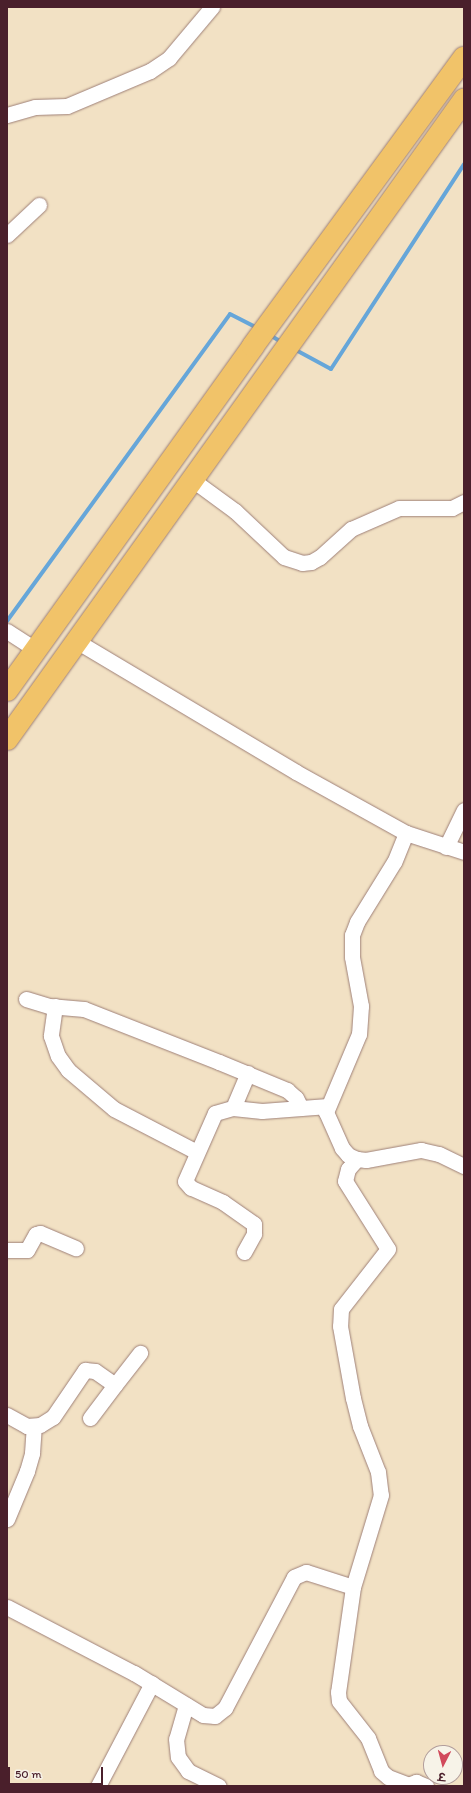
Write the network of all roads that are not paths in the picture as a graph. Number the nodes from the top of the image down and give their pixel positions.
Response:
1 (212, 7) edge
2 (464, 58) edge
3 (464, 100) edge
4 (7, 115) edge
5 (39, 205) dead end
6 (7, 235) edge
7 (194, 481) junction
8 (464, 502) edge
9 (7, 631) edge
10 (78, 642) junction
11 (36, 650) junction
12 (7, 690) edge
13 (7, 739) edge
14 (464, 810) edge
15 (406, 833) junction
16 (446, 847) junction
17 (464, 852) edge
18 (26, 999) dead end
19 (55, 1006) junction
20 (248, 1073) junction
21 (328, 1106) junction
22 (233, 1108) junction
23 (301, 1108) junction
24 (197, 1152) junction
25 (357, 1159) junction
26 (464, 1166) edge
27 (76, 1248) dead end
28 (7, 1250) edge
29 (244, 1252) dead end
30 (140, 1353) dead end
31 (115, 1384) junction
32 (7, 1416) edge
33 (90, 1418) dead end
34 (34, 1427) junction
35 (7, 1519) edge
36 (353, 1587) junction
37 (7, 1607) edge
38 (152, 1684) junction
39 (186, 1705) junction
40 (406, 1785) edge
41 (98, 1786) edge
42 (219, 1786) edge
43 (426, 1786) edge

1 - 4 street
2 - 11 highway
3 - 7 highway
5 - 6 street
7 - 8 street
7 - 10 highway
9 - 11 street
10 - 13 highway
10 - 15 street
11 - 12 highway
14 - 16 street
15 - 16 street
15 - 21 street
16 - 17 street
18 - 19 street
19 - 20 street
19 - 24 street
20 - 22 street
20 - 23 street
21 - 23 street
21 - 25 street
22 - 23 street
22 - 24 street
24 - 29 street
25 - 26 street
25 - 36 street
27 - 28 street
30 - 31 street
31 - 33 street
31 - 34 street
32 - 34 street
34 - 35 street
36 - 39 street
36 - 40 street
37 - 38 street
38 - 39 street
38 - 41 street
39 - 42 street
40 - 43 street

